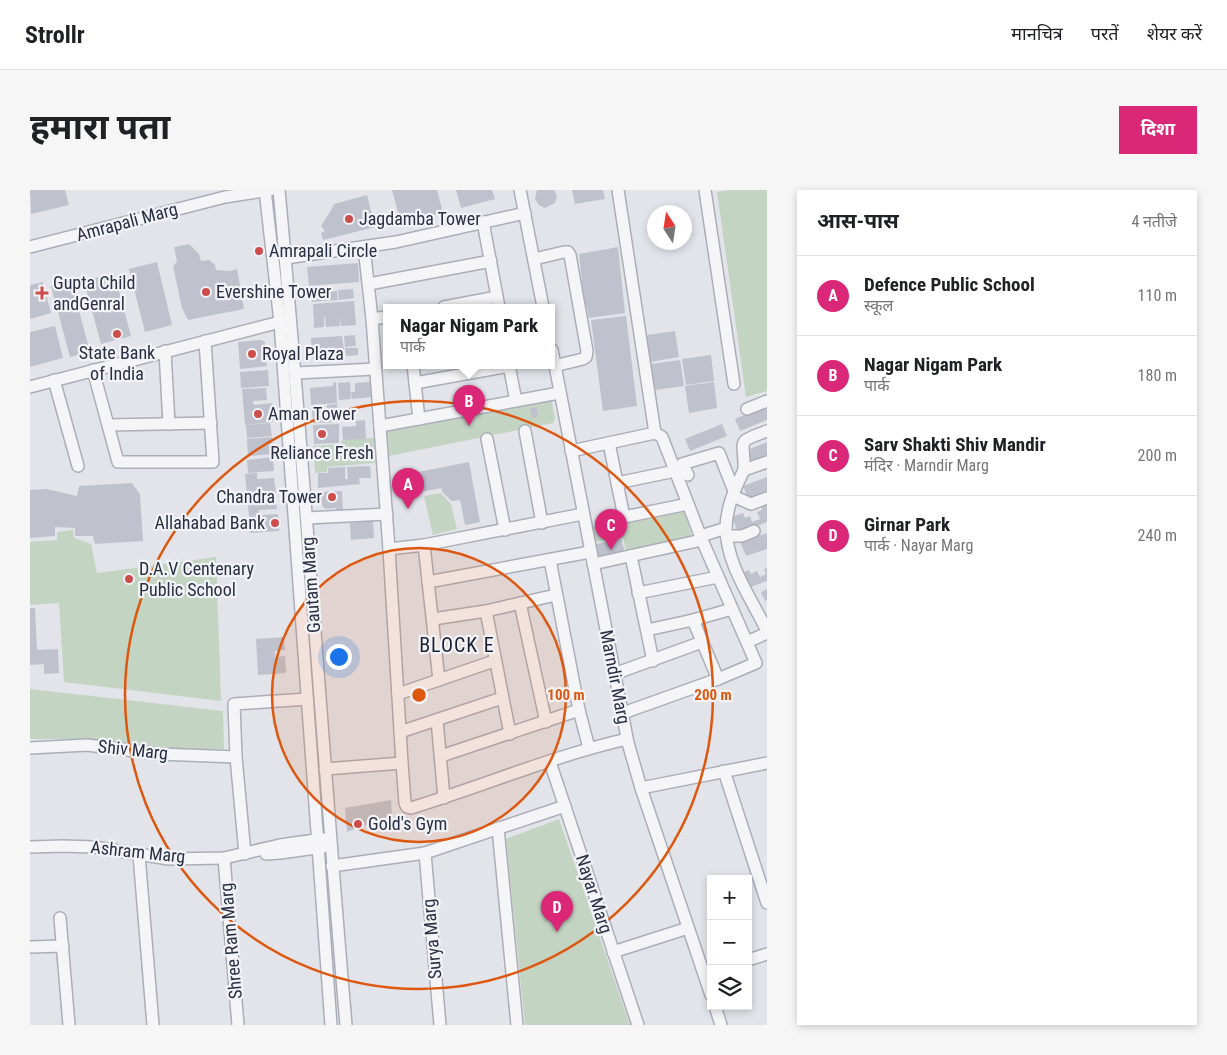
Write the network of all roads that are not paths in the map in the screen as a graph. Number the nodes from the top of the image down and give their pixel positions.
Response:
1 (244, 190) edge
2 (267, 190) edge
3 (279, 190) edge
4 (520, 190) edge
5 (618, 190) edge
6 (705, 190) edge
7 (225, 197) junction
8 (525, 213) junction
9 (483, 222) junction
10 (364, 247) junction
11 (30, 248) edge
12 (286, 258) junction
13 (534, 259) junction
14 (491, 261) junction
15 (368, 284) junction
16 (498, 302) edge
17 (476, 304) edge
18 (542, 304) edge
19 (383, 317) edge
20 (372, 319) junction
21 (280, 322) junction
22 (205, 341) junction
23 (165, 351) junction
24 (555, 366) edge
25 (375, 368) junction
26 (414, 369) edge
27 (488, 369) edge
28 (510, 369) edge
29 (555, 369) edge
30 (93, 370) junction
31 (296, 373) junction
32 (54, 380) junction
33 (415, 383) junction
34 (734, 384) dead end
35 (30, 386) edge
36 (559, 392) junction
37 (516, 401) junction
38 (767, 401) edge
39 (747, 409) dead end
40 (419, 419) junction
41 (211, 423) junction
42 (169, 424) junction
43 (108, 425) junction
44 (380, 426) junction
45 (525, 431) dead end
46 (767, 431) edge
47 (656, 433) junction
48 (487, 439) dead end
49 (610, 443) junction
50 (571, 451) junction
51 (767, 462) edge
52 (78, 466) dead end
53 (744, 470) junction
54 (675, 472) junction
55 (688, 475) dead end
56 (617, 483) junction
57 (733, 494) junction
58 (767, 498) edge
59 (688, 504) junction
60 (390, 512) junction
61 (583, 514) junction
62 (307, 518) junction
63 (542, 523) junction
64 (505, 530) junction
65 (754, 531) dead end
66 (727, 532) junction
67 (702, 538) junction
68 (424, 545) junction
69 (389, 549) junction
70 (631, 556) junction
71 (592, 558) junction
72 (550, 560) junction
73 (718, 576) junction
74 (428, 582) junction
75 (638, 593) junction
76 (556, 595) junction
77 (520, 603) junction
78 (732, 609) junction
79 (762, 610) edge
80 (486, 611) junction
81 (433, 619) junction
82 (693, 620) junction
83 (647, 630) junction
84 (767, 632) edge
85 (702, 642) junction
86 (747, 642) junction
87 (652, 661) junction
88 (494, 662) junction
89 (614, 674) junction
90 (718, 679) junction
91 (439, 680) junction
92 (398, 694) junction
93 (502, 698) junction
94 (306, 699) junction
95 (579, 710) junction
96 (623, 713) junction
97 (437, 720) junction
98 (546, 722) junction
99 (400, 732) junction
100 (510, 734) junction
101 (627, 739) junction
102 (30, 748) edge
103 (589, 748) junction
104 (441, 756) junction
105 (236, 757) junction
106 (550, 762) junction
107 (402, 763) junction
108 (767, 763) edge
109 (325, 769) junction
110 (724, 771) junction
111 (640, 788) junction
112 (444, 798) junction
113 (565, 806) junction
114 (498, 828) junction
115 (330, 842) junction
116 (317, 843) junction
117 (30, 847) edge
118 (425, 853) junction
119 (245, 854) junction
120 (139, 855) junction
121 (224, 858) junction
122 (332, 866) junction
123 (767, 903) edge
124 (60, 918) dead end
125 (688, 928) junction
126 (63, 946) junction
127 (30, 947) edge
128 (613, 952) junction
129 (767, 954) edge
130 (752, 959) edge
131 (707, 974) edge
132 (716, 1010) edge
133 (69, 1025) edge
134 (153, 1025) edge
135 (238, 1025) edge
136 (331, 1025) edge
137 (346, 1025) edge
138 (440, 1025) edge
139 (517, 1025) edge
140 (638, 1025) edge
141 (721, 1025) edge

1 - 7 street
2 - 7 street
2 - 21 street, Gautam Marg
3 - 12 street, Gautam Marg
4 - 8 street
5 - 47 street
6 - 34 street
7 - 11 street, Amrapali Marg
8 - 9 street
8 - 13 street
9 - 10 street
9 - 14 street
10 - 12 street
10 - 15 street
12 - 31 street, Gautam Marg
13 - 18 street
13 - 24 street
14 - 15 street
14 - 16 street
15 - 20 street
16 - 17 street
19 - 20 street
20 - 25 street
21 - 22 street
21 - 94 street, Gautam Marg
22 - 23 street
22 - 41 street
23 - 30 street
23 - 42 street
25 - 31 street
25 - 44 street
26 - 33 street
27 - 33 street
28 - 37 street
29 - 36 street, Marndir Marg
30 - 32 street
30 - 43 street
31 - 62 street, Gautam Marg
32 - 35 street
32 - 52 street
33 - 40 street
36 - 37 street
36 - 50 street, Marndir Marg
37 - 40 street
38 - 39 street
40 - 44 street
41 - 42 street
41 - 43 street
42 - 43 street
44 - 60 street
45 - 63 street
46 - 53 street
47 - 49 street
47 - 54 street
48 - 64 street
49 - 50 street
49 - 56 street
50 - 61 street, Marndir Marg
51 - 53 street
53 - 57 street
54 - 56 street
54 - 59 street
55 - 57 street
56 - 59 street
57 - 58 street
57 - 66 street
59 - 67 street
60 - 62 street
60 - 69 street
61 - 63 street
61 - 71 street, Marndir Marg
62 - 109 street, Gautam Marg
63 - 64 street
64 - 68 street
65 - 66 street
66 - 67 street
66 - 79 street
67 - 70 street
67 - 73 street
68 - 69 street
68 - 74 street
69 - 92 street
70 - 71 street
70 - 75 street
71 - 72 street
71 - 89 street, Marndir Marg
72 - 74 street
72 - 76 street
73 - 75 street
73 - 78 street
74 - 81 street
75 - 83 street
76 - 77 street
76 - 95 street
77 - 80 street
77 - 98 street
78 - 82 street
78 - 86 street
79 - 84 street
80 - 81 street
80 - 88 street
81 - 91 street
82 - 83 street
82 - 85 street
83 - 87 street
84 - 86 street
85 - 87 street
85 - 90 street
86 - 90 street
87 - 89 street
88 - 91 street
88 - 93 street
89 - 96 street, Marndir Marg
90 - 96 street
91 - 92 street
92 - 99 street
93 - 97 street
93 - 100 street
94 - 105 street
94 - 116 street, Gautam Marg
95 - 98 street
95 - 103 street
96 - 101 street, Marndir Marg
97 - 99 street
97 - 104 street
98 - 100 street
99 - 107 street
100 - 104 street
101 - 103 street
101 - 111 street, Marndir Marg
102 - 105 street, Shiv Marg
103 - 106 street
104 - 112 street
105 - 119 street
106 - 112 street
106 - 113 street, Nayar Marg
107 - 109 street
107 - 112 street
108 - 110 street
109 - 115 street, Gautam Marg
110 - 111 street
110 - 123 street
111 - 125 street, Marndir Marg
113 - 114 street
113 - 128 street, Nayar Marg
114 - 118 street
114 - 139 street
115 - 116 street, Ashram Marg
115 - 122 street, Gautam Marg
116 - 119 street, Ashram Marg
116 - 136 street, Gautam Marg
117 - 120 street, Ashram Marg
118 - 122 street
118 - 138 street, Surya Marg
119 - 121 street, Ashram Marg
120 - 121 street, Ashram Marg
120 - 134 street
121 - 135 street, Shree Ram Marg
122 - 137 street, Gautam Marg
124 - 126 street
125 - 128 street
125 - 131 street, Marndir Marg
126 - 127 street
126 - 133 street
128 - 140 street, Nayar Marg
129 - 130 street
132 - 141 street

